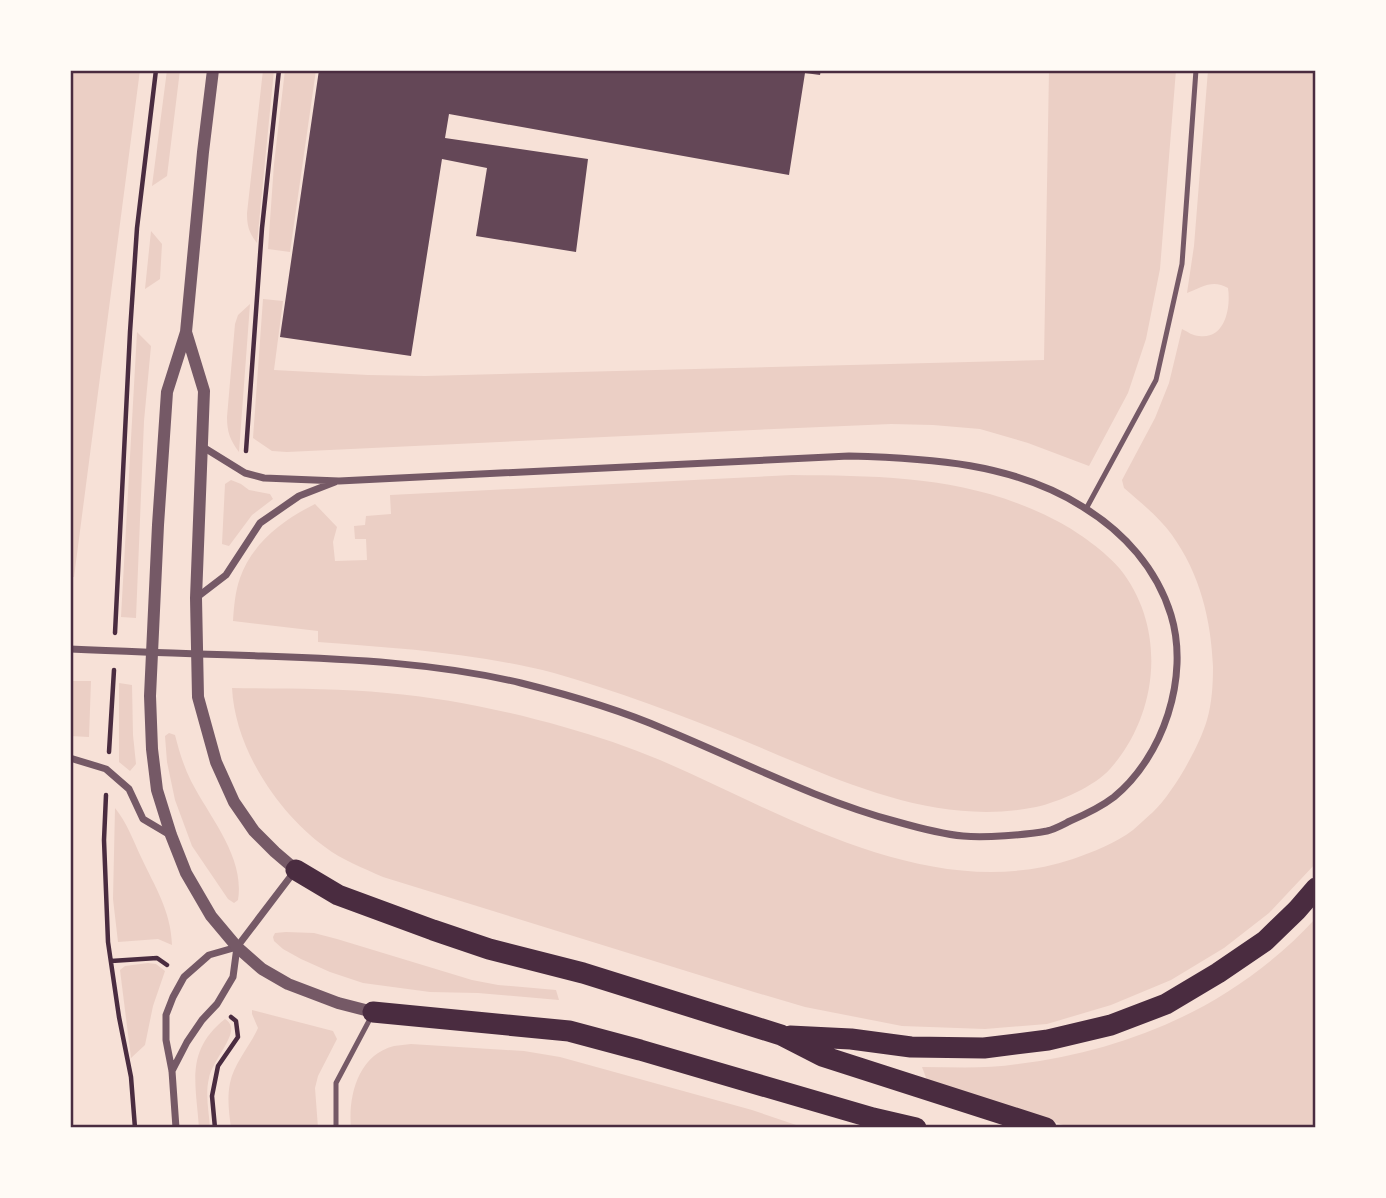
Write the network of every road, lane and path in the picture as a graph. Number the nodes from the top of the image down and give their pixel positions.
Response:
1 (156, 70) edge
2 (213, 70) edge
3 (279, 70) edge
4 (1196, 70) edge
5 (186, 332) junction
6 (203, 447) junction
7 (245, 473) junction
8 (339, 481) junction
9 (1086, 509) junction
10 (196, 598) junction
11 (115, 637) dead end
12 (70, 649) edge
13 (114, 664) dead end
14 (70, 758) edge
15 (106, 769) junction
16 (171, 835) junction
17 (296, 870) junction
18 (1316, 888) edge
19 (237, 947) junction
20 (111, 961) junction
21 (184, 976) junction
22 (218, 1004) junction
23 (373, 1012) junction
24 (781, 1035) junction
25 (172, 1071) junction
26 (878, 1123) edge
27 (135, 1128) edge
28 (176, 1128) edge
29 (215, 1128) edge
30 (336, 1128) edge
31 (916, 1128) edge
32 (1046, 1128) edge

1 - 11 path
2 - 5 street
3 - 7 path
4 - 9 lane
5 - 6 street
5 - 16 street
6 - 7 street
6 - 10 street
7 - 8 street
8 - 9 street
8 - 10 street
9 - 12 street
10 - 17 street
13 - 15 path
14 - 15 street
15 - 16 street
15 - 20 path
16 - 19 street
17 - 19 street
17 - 24 highway
18 - 24 highway
19 - 21 street
19 - 22 street
19 - 23 street
20 - 21 path
20 - 27 path
21 - 25 street
22 - 25 street
22 - 29 path
23 - 26 highway
23 - 30 lane
24 - 32 highway
25 - 28 street
26 - 31 highway

